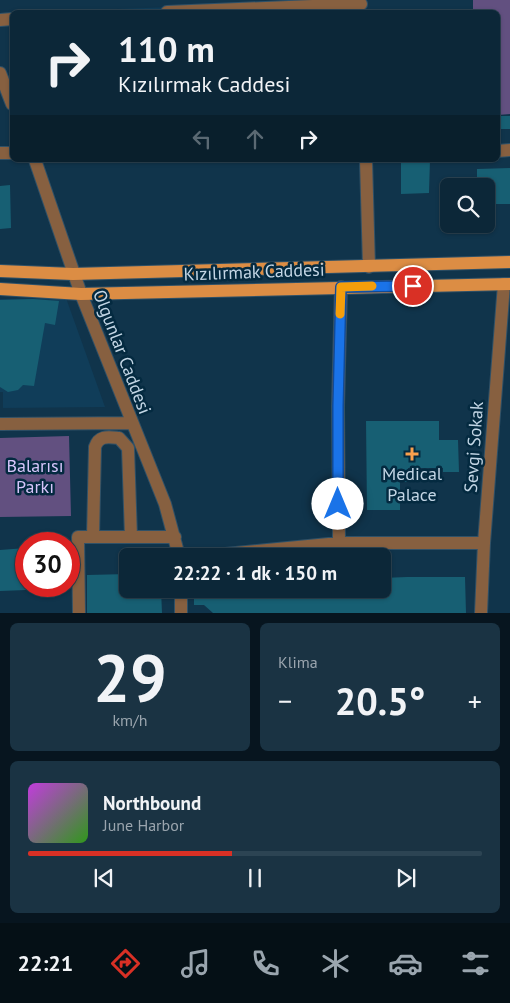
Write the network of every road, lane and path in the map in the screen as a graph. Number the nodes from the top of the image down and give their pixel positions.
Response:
1 (361, 5) edge
2 (222, 10) edge
3 (0, 73) edge
4 (10, 99) edge
5 (36, 162) edge
6 (366, 162) edge
7 (510, 262) edge
8 (369, 267) junction
9 (0, 271) edge
10 (73, 274) junction
11 (507, 284) edge
12 (341, 287) junction
13 (0, 288) edge
14 (81, 294) junction
15 (131, 423) junction
16 (0, 424) edge
17 (133, 442) junction
18 (93, 537) junction
19 (131, 537) junction
20 (175, 537) junction
21 (338, 543) junction
22 (484, 543) junction
23 (177, 548) edge
24 (287, 548) edge
25 (180, 598) edge
26 (79, 613) edge
27 (181, 613) edge
28 (481, 613) edge

1 - 2 street
3 - 4 street
5 - 10 street, Olgunlar Caddesi
6 - 8 street
7 - 8 main road, Kızılırmak Caddesi
8 - 10 main road, Kızılırmak Caddesi
9 - 10 main road, Kızılırmak Caddesi
10 - 14 street, Olgunlar Caddesi
11 - 12 main road, Kızılırmak Caddesi
11 - 22 street, Sevgi Sokak
12 - 14 main road, Kızılırmak Caddesi
12 - 21 street
13 - 14 main road, Kızılırmak Caddesi
14 - 15 street, Olgunlar Caddesi
15 - 16 street
15 - 17 street, Olgunlar Caddesi
17 - 18 street
17 - 19 street
17 - 20 street, Olgunlar Caddesi
18 - 19 street
18 - 26 street
19 - 20 street
20 - 23 street, Olgunlar Caddesi
21 - 22 street
21 - 24 street
22 - 28 street, Sevgi Sokak
25 - 27 street

